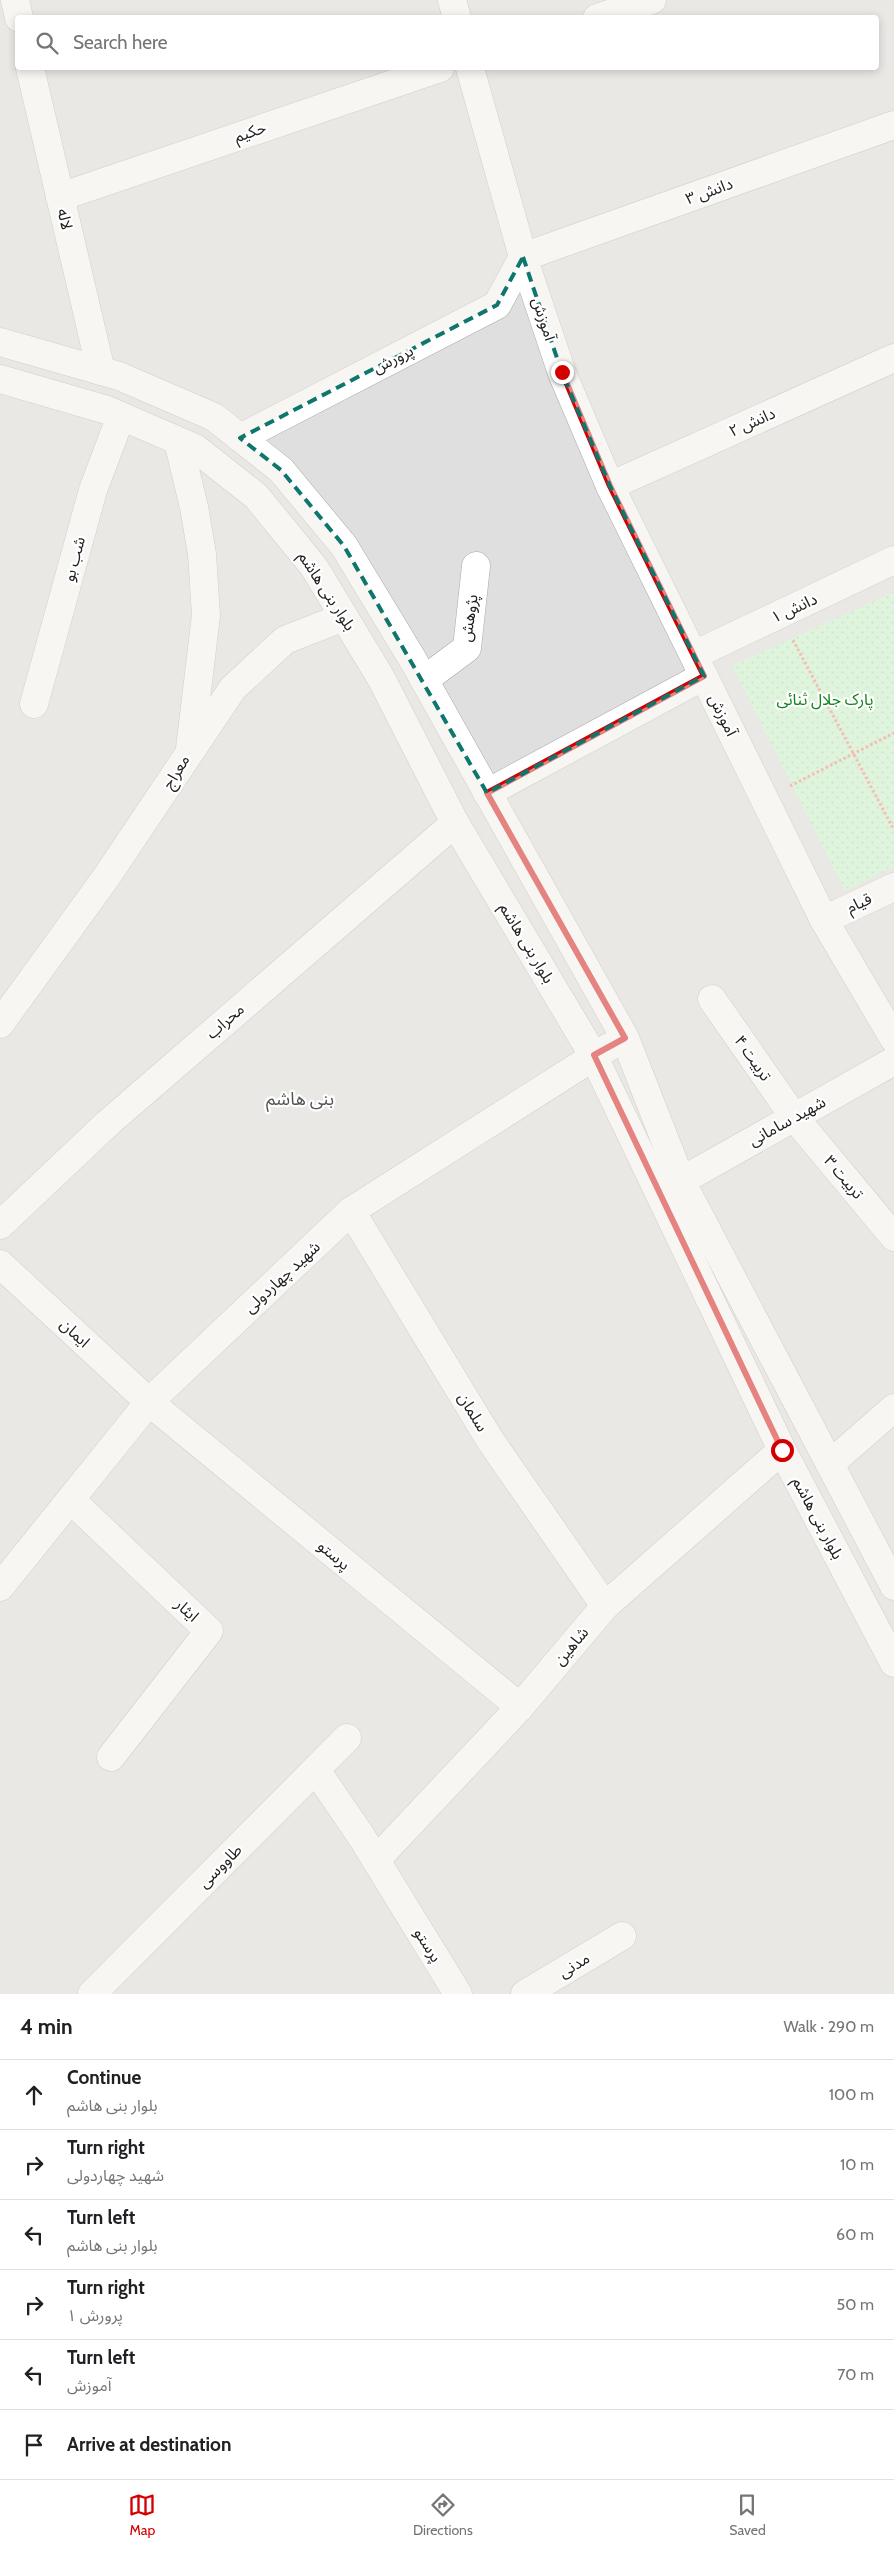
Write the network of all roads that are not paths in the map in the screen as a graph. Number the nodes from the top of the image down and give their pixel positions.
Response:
1 (452, 0) edge
2 (652, 0) edge
3 (456, 15) edge
4 (605, 15) edge
5 (30, 70) edge
6 (434, 70) edge
7 (471, 70) edge
8 (894, 125) edge
9 (60, 197) junction
10 (523, 257) junction
11 (0, 342) edge
12 (894, 358) edge
13 (101, 370) junction
14 (0, 379) edge
15 (121, 416) junction
16 (240, 438) junction
17 (178, 441) junction
18 (610, 486) junction
19 (894, 560) edge
20 (476, 566) dead end
21 (344, 617) junction
22 (699, 666) junction
23 (424, 680) junction
24 (34, 704) dead end
25 (189, 754) junction
26 (487, 793) junction
27 (455, 823) junction
28 (894, 887) edge
29 (824, 920) junction
30 (712, 999) dead end
31 (0, 1024) edge
32 (625, 1038) junction
33 (894, 1039) edge
34 (594, 1055) junction
35 (894, 1061) edge
36 (794, 1117) junction
37 (680, 1180) junction
38 (352, 1211) junction
39 (0, 1225) edge
40 (894, 1237) edge
41 (0, 1264) edge
42 (149, 1402) junction
43 (894, 1408) edge
44 (782, 1450) junction
45 (830, 1464) junction
46 (71, 1500) junction
47 (894, 1586) edge
48 (0, 1587) edge
49 (605, 1606) junction
50 (894, 1664) edge
51 (520, 1707) junction
52 (347, 1738) dead end
53 (111, 1757) dead end
54 (316, 1770) junction
55 (376, 1860) junction
56 (622, 1936) dead end
57 (92, 1994) edge
58 (458, 1994) edge
59 (525, 1994) edge

1 - 3 street
2 - 4 street
5 - 9 street, لاله
6 - 9 street, حکیم
7 - 10 street, آموزش
8 - 10 street, دانش ۳
9 - 13 street, لاله
10 - 16 street, پرورش
10 - 18 street, آموزش
11 - 13 street
12 - 18 street, دانش ۲
13 - 16 street
14 - 15 street, بلوار بنی هاشم
15 - 17 street, بلوار بنی هاشم
15 - 24 street, شب بو
16 - 23 street
17 - 21 street, بلوار بنی هاشم
17 - 25 street, معراج
18 - 22 street, آموزش
19 - 22 street, دانش ۱
20 - 23 street, پژوهش
21 - 25 street
21 - 27 street, بلوار بنی هاشم
22 - 26 street, دانش ۱
22 - 29 street, آموزش
23 - 26 street
25 - 31 street, معراج
26 - 32 street
27 - 34 street, بلوار بنی هاشم
27 - 39 street, محراب
28 - 29 street, قیام
29 - 33 street, آموزش
30 - 36 street, تربیت ۴
32 - 34 street, شهید چهاردولی
32 - 37 street
34 - 38 street, شهید چهاردولی
34 - 44 street, بلوار بنی هاشم
35 - 36 street, شهید سامانی
36 - 37 street, شهید سامانی
36 - 40 street, تربیت ۳
37 - 45 street
38 - 42 street, شهید چهاردولی
38 - 49 street, سلمان
41 - 42 street, ایمان
42 - 46 street, شهید چهاردولی
42 - 51 street, پرستو
43 - 45 street
44 - 49 street, شاهین
44 - 50 street, بلوار بنی هاشم
45 - 47 street
46 - 48 street, شهید چهاردولی
46 - 53 street, ایثار
49 - 51 street, شاهین
51 - 55 street, شاهین
52 - 54 street, طاووسی
54 - 55 street, پرستو
54 - 57 street, طاووسی
55 - 58 street, پرستو
56 - 59 street, مدنی

